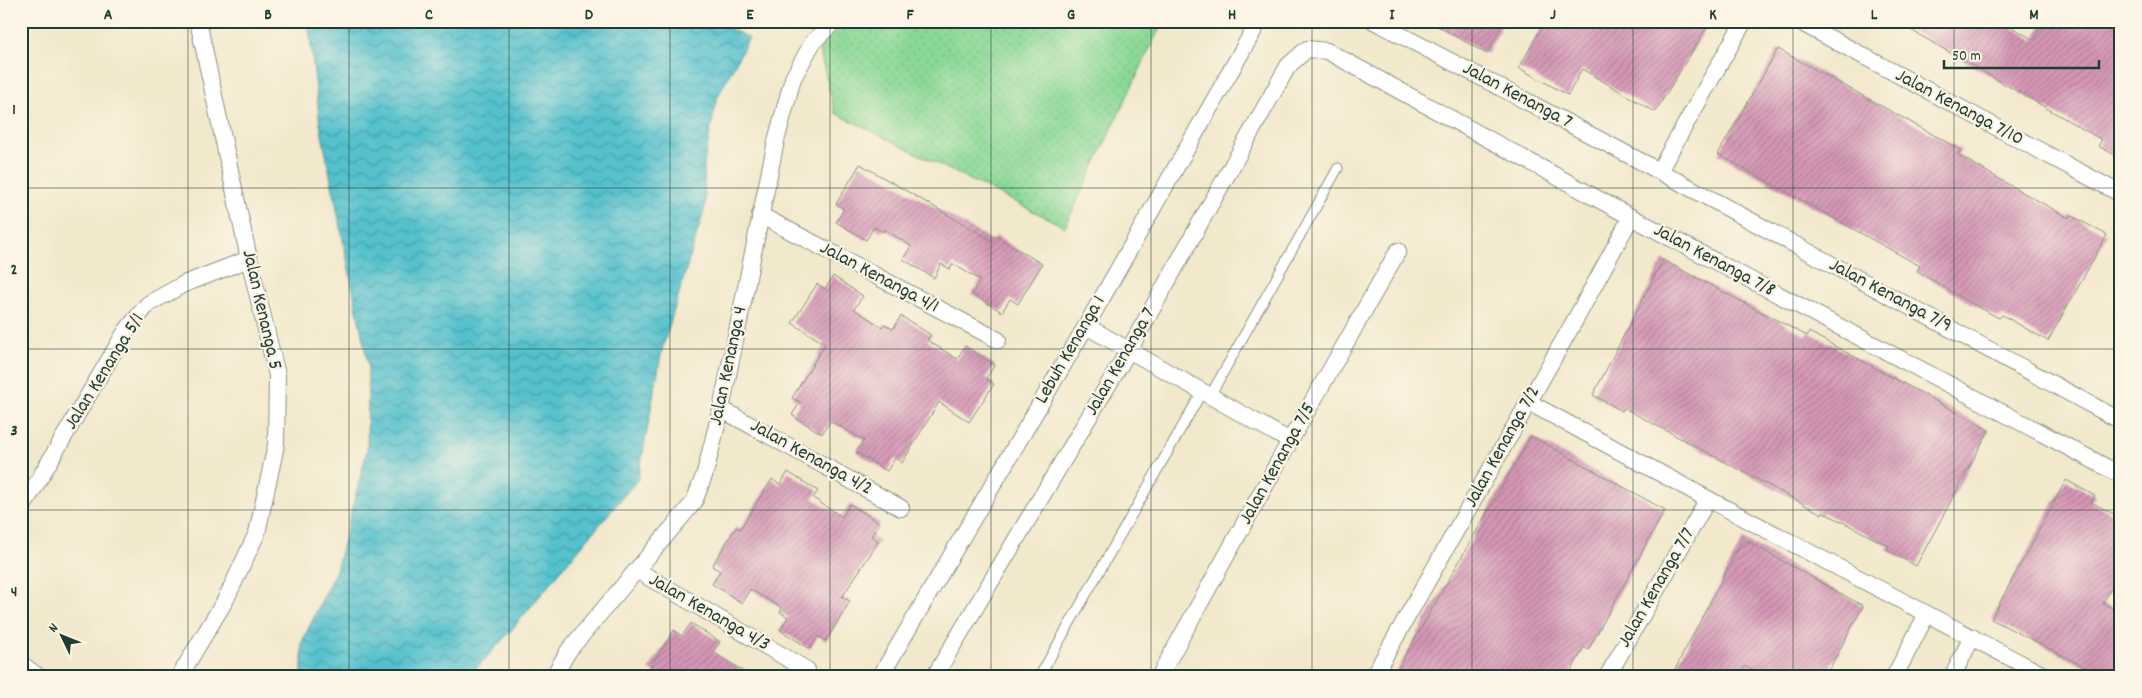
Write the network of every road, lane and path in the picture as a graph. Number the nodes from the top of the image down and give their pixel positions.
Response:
1 (198, 21) edge
2 (834, 21) edge
3 (1259, 21) edge
4 (1374, 21) edge
5 (1744, 21) edge
6 (1798, 21) edge
7 (1307, 48) joint
8 (1338, 168) dead end
9 (1659, 170) junction
10 (2121, 194) edge
11 (760, 215) junction
12 (1631, 217) junction
13 (1398, 252) dead end
14 (249, 259) junction
15 (1086, 326) junction
16 (998, 340) dead end
17 (1129, 350) junction
18 (1206, 394) junction
19 (1528, 402) junction
20 (721, 409) junction
21 (2121, 421) edge
22 (1290, 441) junction
23 (2121, 475) edge
24 (1708, 499) junction
25 (901, 508) dead end
26 (21, 510) edge
27 (638, 571) junction
28 (1927, 614) junction
29 (1972, 637) junction
30 (21, 667) edge
31 (807, 670) dead end
32 (182, 672) dead end
33 (35, 677) edge
34 (553, 677) edge
35 (880, 677) edge
36 (934, 677) edge
37 (1039, 677) edge
38 (1160, 677) edge
39 (1374, 677) edge
40 (1607, 677) edge
41 (1894, 677) edge
42 (1952, 677) edge
43 (2047, 677) edge

1 - 14 street, Jalan Kenanga 5
2 - 11 street, Jalan Kenanga 4
3 - 15 street, Lebuh Kenanga 1
4 - 9 street, Jalan Kenanga 7
5 - 9 street
6 - 10 street, Jalan Kenanga 7/10
7 - 12 street, Jalan Kenanga 7/8
7 - 17 street, Jalan Kenanga 7
8 - 18 lane
9 - 21 street, Jalan Kenanga 7/9
11 - 16 street, Jalan Kenanga 4/1
11 - 20 street, Jalan Kenanga 4
12 - 19 street, Jalan Kenanga 7/2
12 - 23 street, Jalan Kenanga 7/8
13 - 22 street, Jalan Kenanga 7/5
14 - 26 street, Jalan Kenanga 5/1
14 - 32 street, Jalan Kenanga 5
15 - 17 street
15 - 35 street, Lebuh Kenanga 1
17 - 18 street
17 - 36 street, Jalan Kenanga 7
18 - 22 street
18 - 37 lane
19 - 24 street
19 - 39 street, Jalan Kenanga 7/2
20 - 25 street, Jalan Kenanga 4/2
20 - 27 street, Jalan Kenanga 4
22 - 38 street, Jalan Kenanga 7/5
24 - 28 street
24 - 40 street, Jalan Kenanga 7/7
27 - 31 street, Jalan Kenanga 4/3
27 - 34 street, Jalan Kenanga 4
28 - 29 street
28 - 41 street
29 - 42 street
29 - 43 street
30 - 33 street

